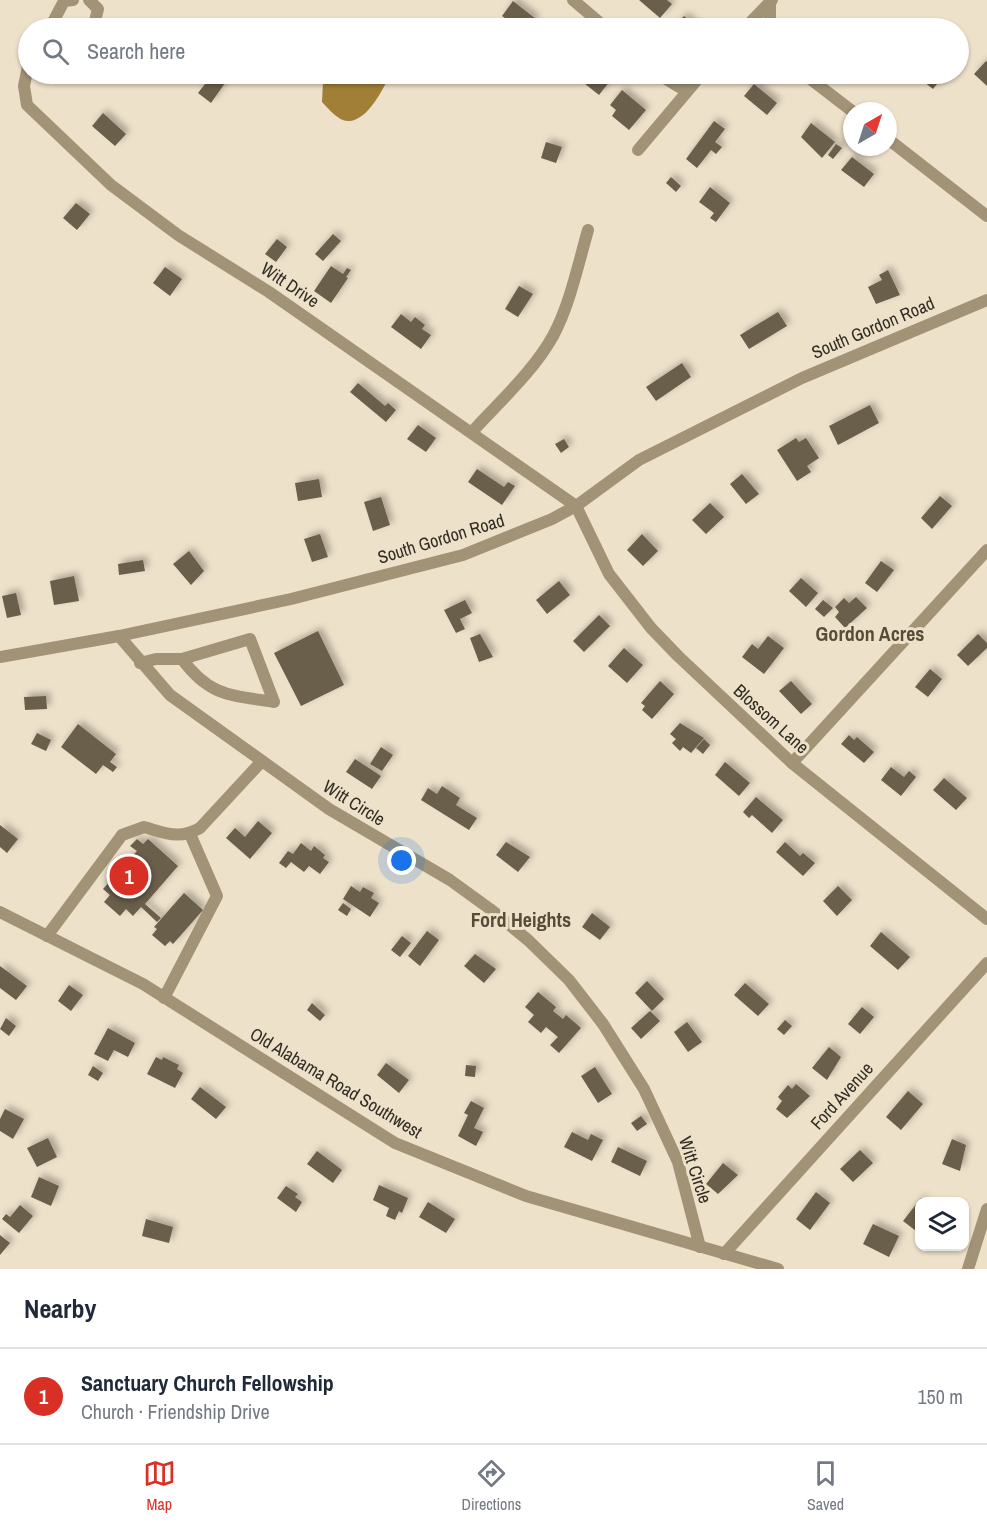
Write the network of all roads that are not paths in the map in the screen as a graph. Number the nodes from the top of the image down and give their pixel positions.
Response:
1 (73, 0) edge
2 (89, 0) edge
3 (573, 0) edge
4 (771, 1) edge
5 (55, 18) edge
6 (96, 18) edge
7 (594, 18) edge
8 (755, 18) edge
9 (770, 18) edge
10 (24, 84) edge
11 (674, 84) edge
12 (817, 84) edge
13 (691, 86) joint
14 (843, 104) edge
15 (897, 146) edge
16 (638, 150) dead end
17 (987, 216) edge
18 (588, 230) dead end
19 (987, 300) edge
20 (472, 432) junction
21 (576, 506) junction
22 (987, 550) edge
23 (119, 636) junction
24 (0, 657) edge
25 (182, 659) junction
26 (140, 663) junction
27 (262, 761) junction
28 (792, 762) junction
29 (190, 834) junction
30 (0, 912) edge
31 (987, 920) edge
32 (47, 936) junction
33 (987, 963) edge
34 (164, 998) junction
35 (987, 1209) edge
36 (700, 1247) junction
37 (724, 1254) junction
38 (778, 1269) edge
39 (968, 1269) edge

1 - 5 street
2 - 6 street
3 - 7 street
4 - 8 street
4 - 9 street
10 - 20 street, Witt Drive
11 - 13 street
12 - 14 street
13 - 16 street
15 - 17 street
18 - 20 street
19 - 21 street, South Gordon Road
20 - 21 street, Witt Drive
21 - 23 street, South Gordon Road
21 - 28 street, Blossom Lane
22 - 28 street
23 - 24 street, South Gordon Road
23 - 26 street, Witt Circle
25 - 25 street
25 - 26 street
26 - 27 street, Witt Circle
27 - 29 street
27 - 36 street, Witt Circle
28 - 31 street, Blossom Lane
29 - 32 street
29 - 34 street
30 - 32 street, Old Alabama Road Southwest
32 - 34 street, Old Alabama Road Southwest
33 - 37 street, Ford Avenue
34 - 36 street, Old Alabama Road Southwest
35 - 39 street
36 - 37 street, Old Alabama Road Southwest
37 - 38 street, Old Alabama Road Southwest

